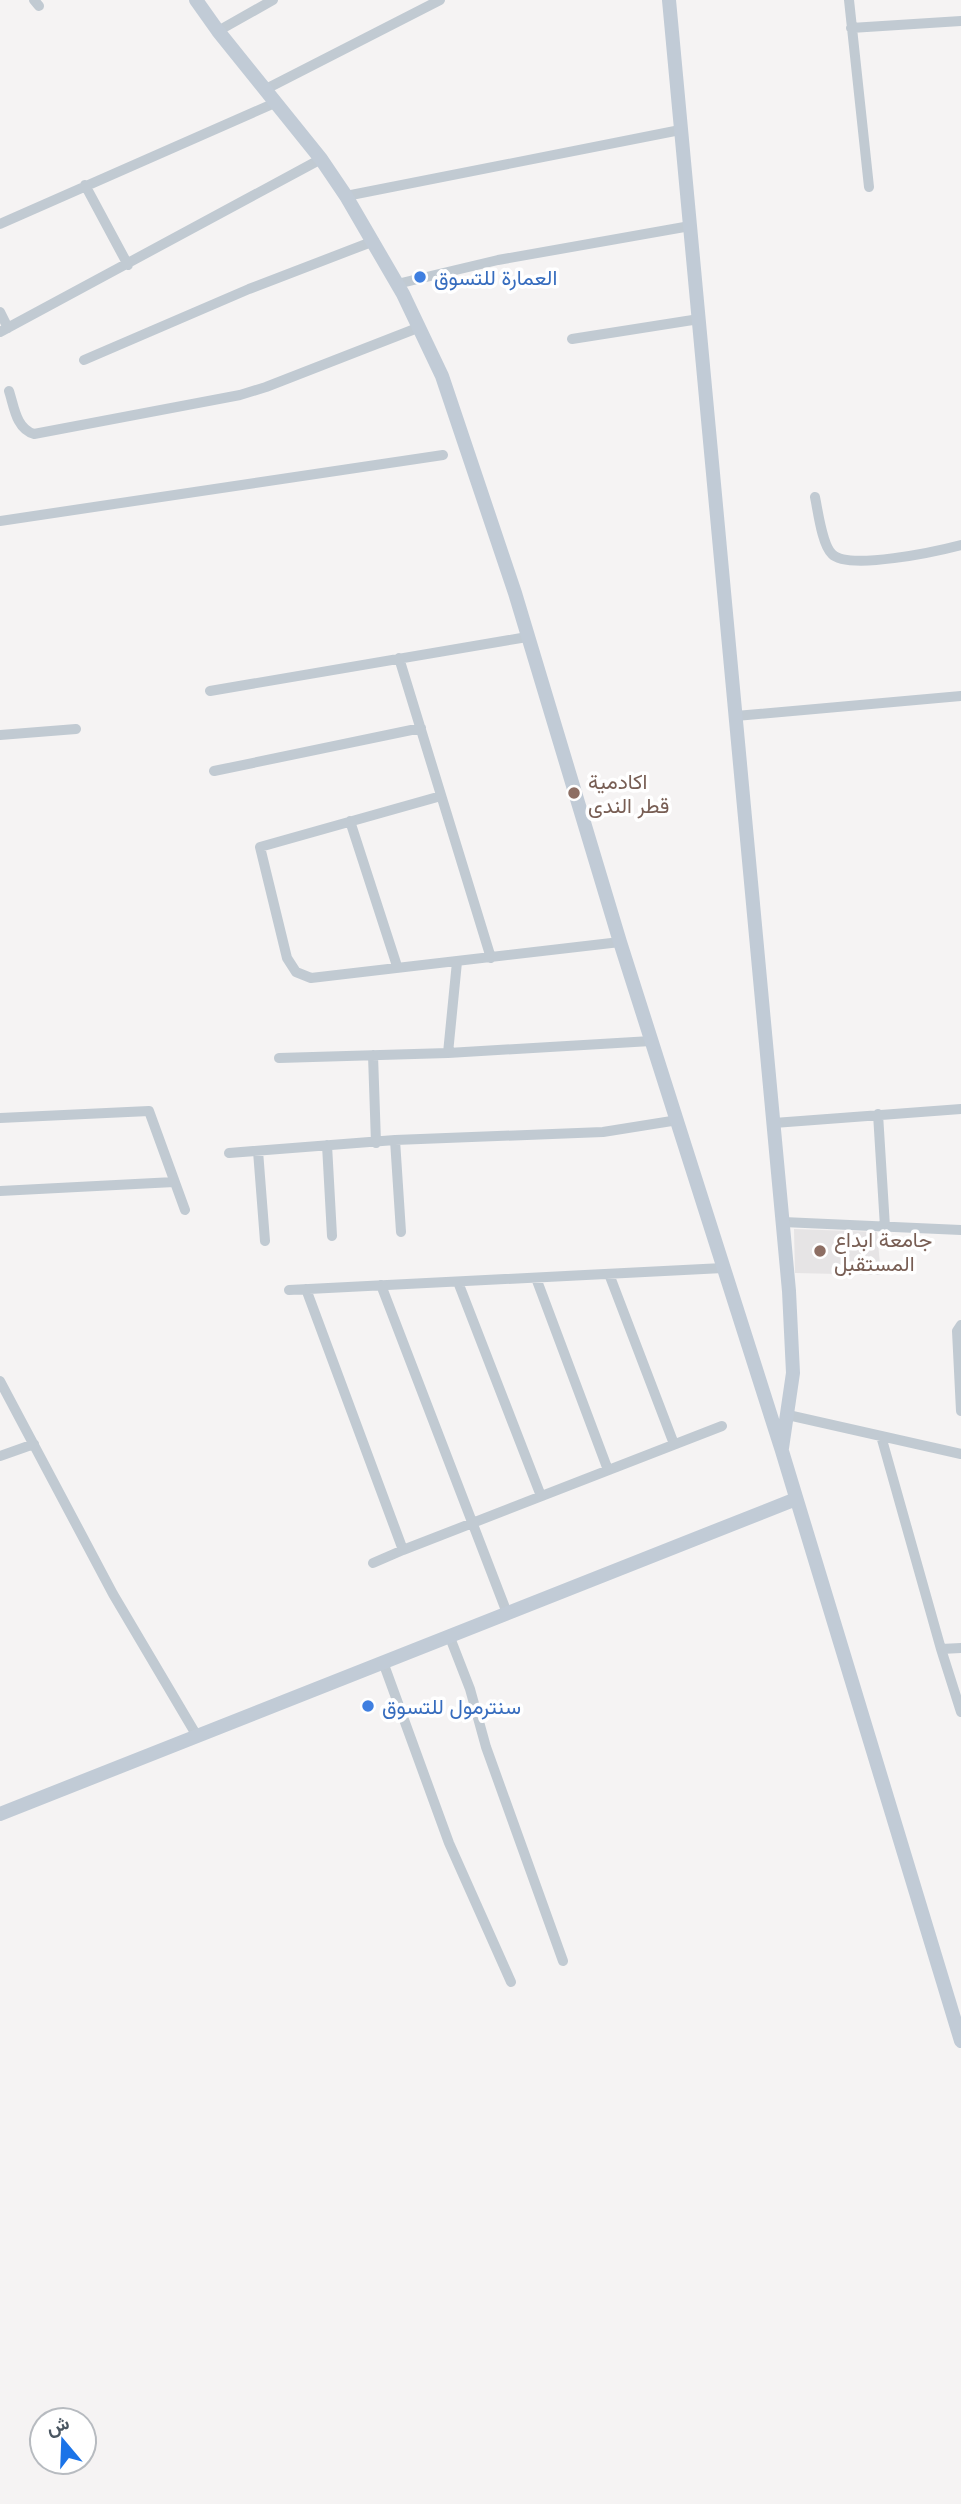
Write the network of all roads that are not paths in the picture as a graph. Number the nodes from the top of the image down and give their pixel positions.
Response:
1 (197, 0) edge
2 (273, 0) edge
3 (440, 0) edge
4 (669, 0) edge
5 (849, 0) edge
6 (961, 21) edge
7 (851, 29) junction
8 (218, 31) junction
9 (265, 89) junction
10 (277, 102) junction
11 (680, 130) junction
12 (321, 159) junction
13 (85, 185) junction
14 (869, 187) dead end
15 (346, 195) junction
16 (0, 224) edge
17 (690, 226) junction
18 (374, 241) junction
19 (128, 265) junction
20 (397, 284) junction
21 (0, 312) edge
22 (699, 319) junction
23 (420, 327) junction
24 (4, 330) edge
25 (572, 339) dead end
26 (84, 360) dead end
27 (9, 391) dead end
28 (443, 455) dead end
29 (815, 497) dead end
30 (0, 521) edge
31 (961, 545) edge
32 (527, 638) junction
33 (399, 658) junction
34 (210, 691) dead end
35 (961, 696) edge
36 (736, 716) junction
37 (421, 728) junction
38 (76, 729) dead end
39 (0, 735) edge
40 (214, 771) dead end
41 (441, 796) junction
42 (350, 821) junction
43 (620, 942) junction
44 (491, 958) junction
45 (457, 962) junction
46 (397, 966) junction
47 (651, 1041) junction
48 (447, 1053) junction
49 (373, 1055) junction
50 (279, 1058) dead end
51 (961, 1109) edge
52 (878, 1114) junction
53 (0, 1118) edge
54 (678, 1120) junction
55 (774, 1123) junction
56 (395, 1140) junction
57 (376, 1143) junction
58 (327, 1145) junction
59 (258, 1151) junction
60 (229, 1153) dead end
61 (174, 1182) junction
62 (0, 1191) edge
63 (185, 1210) dead end
64 (783, 1222) junction
65 (885, 1227) junction
66 (961, 1230) edge
67 (401, 1232) dead end
68 (332, 1236) dead end
69 (265, 1241) dead end
70 (723, 1268) junction
71 (609, 1274) junction
72 (536, 1278) junction
73 (457, 1282) junction
74 (381, 1285) junction
75 (306, 1289) junction
76 (289, 1290) dead end
77 (961, 1325) edge
78 (0, 1381) edge
79 (961, 1411) edge
80 (788, 1415) junction
81 (722, 1426) dead end
82 (881, 1436) junction
83 (34, 1444) junction
84 (674, 1444) junction
85 (782, 1451) junction
86 (961, 1454) edge
87 (0, 1456) edge
88 (608, 1470) junction
89 (541, 1496) junction
90 (796, 1499) junction
91 (472, 1524) junction
92 (403, 1550) junction
93 (373, 1563) dead end
94 (507, 1613) junction
95 (449, 1635) junction
96 (961, 1648) edge
97 (940, 1649) junction
98 (383, 1662) junction
99 (961, 1712) edge
100 (197, 1736) junction
101 (0, 1814) edge
102 (563, 1961) dead end
103 (511, 1982) dead end
104 (957, 2012) edge
105 (961, 2041) edge

1 - 8 street
2 - 8 street
3 - 9 street
4 - 11 street
5 - 7 street
6 - 7 street
7 - 14 street
8 - 9 street
9 - 10 street
10 - 12 street
10 - 13 street
11 - 15 street
11 - 17 street
12 - 15 street
12 - 19 street
13 - 16 street
13 - 19 street
15 - 18 street
17 - 20 street
17 - 22 street
18 - 20 street
18 - 26 street
19 - 24 street
20 - 23 street
21 - 24 street
22 - 25 street
22 - 36 street
23 - 27 street
23 - 32 street
28 - 30 street
29 - 31 street
32 - 33 street
32 - 43 street
33 - 34 street
33 - 37 street
35 - 36 street
36 - 55 street
37 - 40 street
37 - 41 street
38 - 39 street
41 - 42 street
41 - 44 street
42 - 46 street
42 - 46 street
43 - 44 street
43 - 47 street
44 - 45 street
45 - 46 street
45 - 48 street
47 - 48 street
47 - 54 street
48 - 49 street
49 - 50 street
49 - 57 street
51 - 52 street
52 - 55 street
52 - 65 street
53 - 61 street
54 - 56 street
54 - 70 street
55 - 64 street
56 - 57 street
56 - 67 street
57 - 58 street
58 - 59 street
58 - 68 street
59 - 60 street
59 - 69 street
61 - 62 street
61 - 63 street
64 - 65 street
64 - 80 street
65 - 66 street
70 - 71 street
70 - 85 street
71 - 72 street
71 - 84 street
72 - 73 street
72 - 88 street
73 - 74 street
73 - 89 street
74 - 75 street
74 - 91 street
75 - 76 street
75 - 92 street
77 - 79 street
78 - 83 street
80 - 82 street
80 - 85 street
81 - 84 street
82 - 86 street
82 - 97 street
83 - 87 street
83 - 100 street
84 - 88 street
85 - 90 street
88 - 89 street
89 - 91 street
90 - 94 street
90 - 104 street
91 - 92 street
91 - 94 street
92 - 93 street
94 - 95 street
95 - 98 street
95 - 102 street
96 - 97 street
97 - 99 street
98 - 100 street
98 - 103 street
100 - 101 street
104 - 105 street

